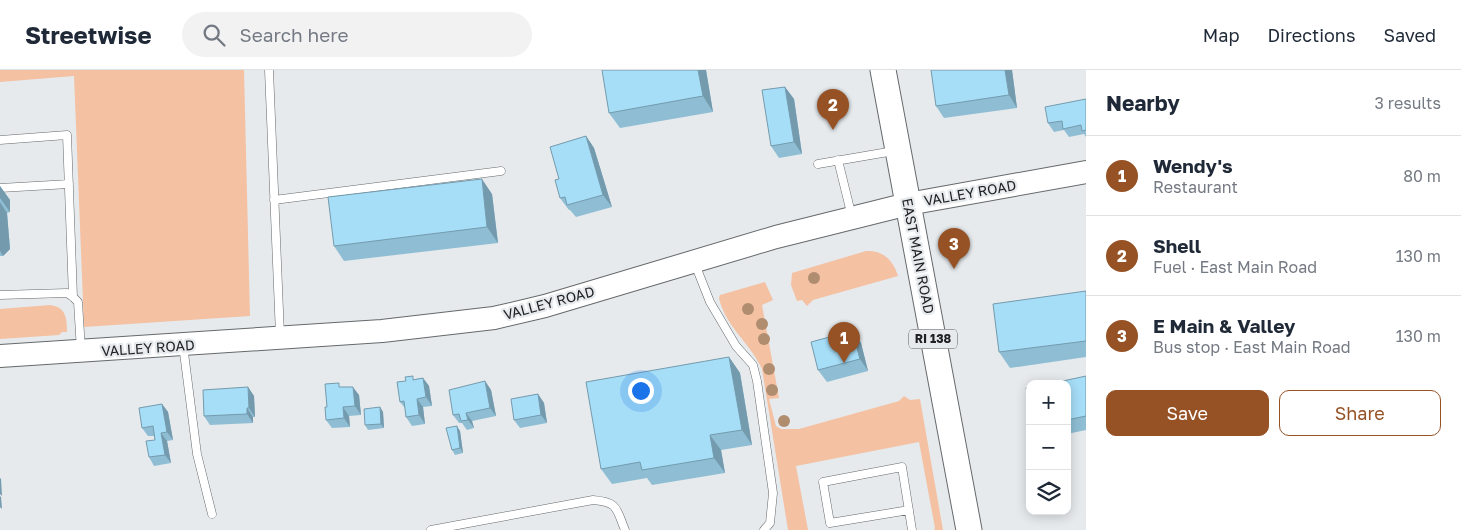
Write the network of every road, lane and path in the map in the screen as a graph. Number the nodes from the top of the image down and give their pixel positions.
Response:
1 (269, 70) edge
2 (883, 70) edge
3 (0, 140) edge
4 (898, 150) junction
5 (838, 160) junction
6 (818, 164) dead end
7 (501, 171) dead end
8 (1086, 172) edge
9 (69, 184) junction
10 (0, 188) edge
11 (274, 200) junction
12 (908, 204) junction
13 (852, 218) junction
14 (694, 262) junction
15 (0, 296) edge
16 (74, 297) junction
17 (280, 339) junction
18 (183, 345) junction
19 (81, 352) junction
20 (0, 356) edge
21 (909, 510) junction
22 (212, 514) dead end
23 (431, 530) edge
24 (625, 530) edge
25 (764, 530) edge
26 (912, 530) edge
27 (969, 530) edge

1 - 11 lane
2 - 4 main road, EAST MAIN ROAD / RI 138
3 - 9 lane
4 - 5 lane
4 - 12 main road, EAST MAIN ROAD / RI 138
5 - 6 lane
5 - 13 lane
7 - 11 lane
8 - 12 main road, VALLEY ROAD
9 - 10 lane
9 - 16 lane
11 - 17 lane
12 - 13 main road, VALLEY ROAD
12 - 27 main road, EAST MAIN ROAD / RI 138
13 - 14 main road, VALLEY ROAD
14 - 17 main road, VALLEY ROAD
14 - 25 lane
15 - 16 lane
16 - 19 lane
17 - 18 main road, VALLEY ROAD
18 - 19 main road, VALLEY ROAD
18 - 22 lane
19 - 20 main road, VALLEY ROAD
21 - 21 lane
21 - 26 lane
23 - 24 lane

